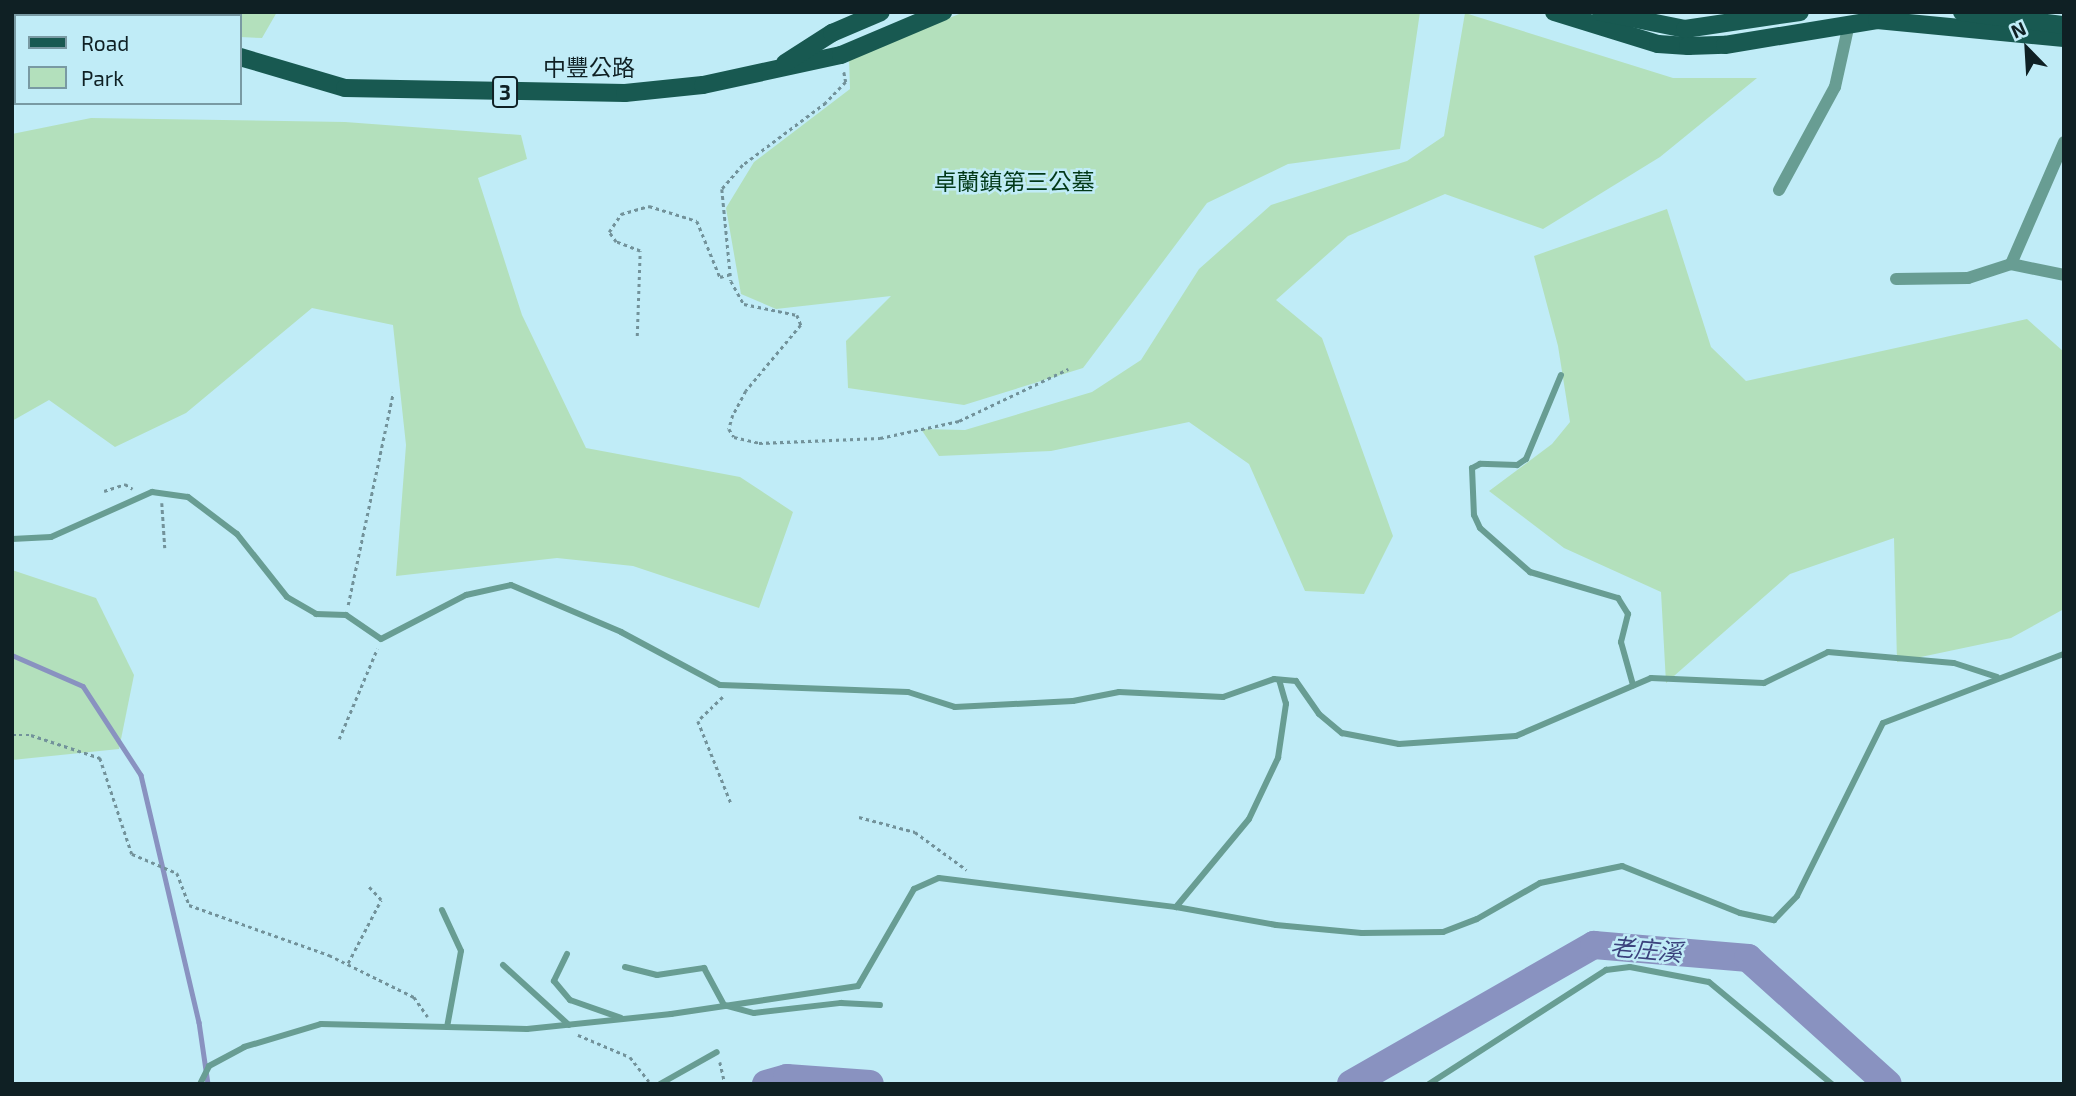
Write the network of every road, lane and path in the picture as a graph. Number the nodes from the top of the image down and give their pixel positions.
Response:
1 (881, 12) edge
2 (943, 12) edge
3 (1554, 12) edge
4 (1601, 12) edge
5 (1800, 12) edge
6 (1962, 12) edge
7 (1849, 24) junction
8 (2064, 25) edge
9 (2064, 38) edge
10 (841, 55) junction
11 (242, 58) edge
12 (773, 71) junction
13 (2064, 142) edge
14 (1779, 190) dead end
15 (2011, 264) junction
16 (731, 274) junction
17 (2064, 275) edge
18 (1896, 279) dead end
19 (637, 336) dead end
20 (1068, 369) dead end
21 (1561, 375) dead end
22 (393, 393) dead end
23 (104, 491) dead end
24 (161, 493) junction
25 (145, 495) junction
26 (12, 539) edge
27 (165, 548) dead end
28 (346, 615) junction
29 (381, 639) junction
30 (2064, 654) edge
31 (1997, 677) junction
32 (1279, 680) junction
33 (731, 684) junction
34 (1633, 685) junction
35 (12, 735) edge
36 (339, 739) dead end
37 (731, 803) dead end
38 (859, 817) dead end
39 (985, 884) junction
40 (368, 886) dead end
41 (1176, 907) junction
42 (442, 910) dead end
43 (567, 954) dead end
44 (347, 964) junction
45 (503, 965) dead end
46 (625, 967) dead end
47 (724, 1005) junction
48 (880, 1005) dead end
49 (623, 1019) junction
50 (569, 1024) junction
51 (556, 1026) junction
52 (435, 1027) junction
53 (447, 1027) junction
54 (717, 1052) joint
55 (200, 1084) edge
56 (652, 1084) edge
57 (660, 1084) edge
58 (725, 1084) edge
59 (1429, 1084) edge
60 (1832, 1084) edge

1 - 12 main road, 中豐公路 / 3
2 - 10 main road, 中豐公路 / 3
3 - 7 main road
4 - 5 main road
6 - 8 main road
7 - 9 main road
7 - 14 street
10 - 12 main road, 中豐公路 / 3
10 - 16 path
11 - 12 main road, 中豐公路 / 3
13 - 15 street
15 - 17 street
15 - 18 street
16 - 19 path
16 - 20 path
21 - 34 lane
22 - 28 path
23 - 25 path
24 - 25 lane
24 - 27 path
24 - 28 lane
25 - 26 lane
28 - 29 lane
29 - 33 lane
29 - 36 path
30 - 31 lane
31 - 34 lane
31 - 41 lane
32 - 33 lane
32 - 34 lane
32 - 41 lane
33 - 37 path
35 - 44 path
38 - 39 path
39 - 41 lane
39 - 47 lane
40 - 44 path
42 - 53 lane
43 - 49 lane
44 - 52 path
45 - 50 lane
46 - 47 lane
47 - 48 lane
47 - 49 lane
49 - 50 lane
50 - 51 lane
51 - 53 lane
51 - 56 path
52 - 53 lane
52 - 55 lane
54 - 57 lane
54 - 58 path
59 - 60 lane

